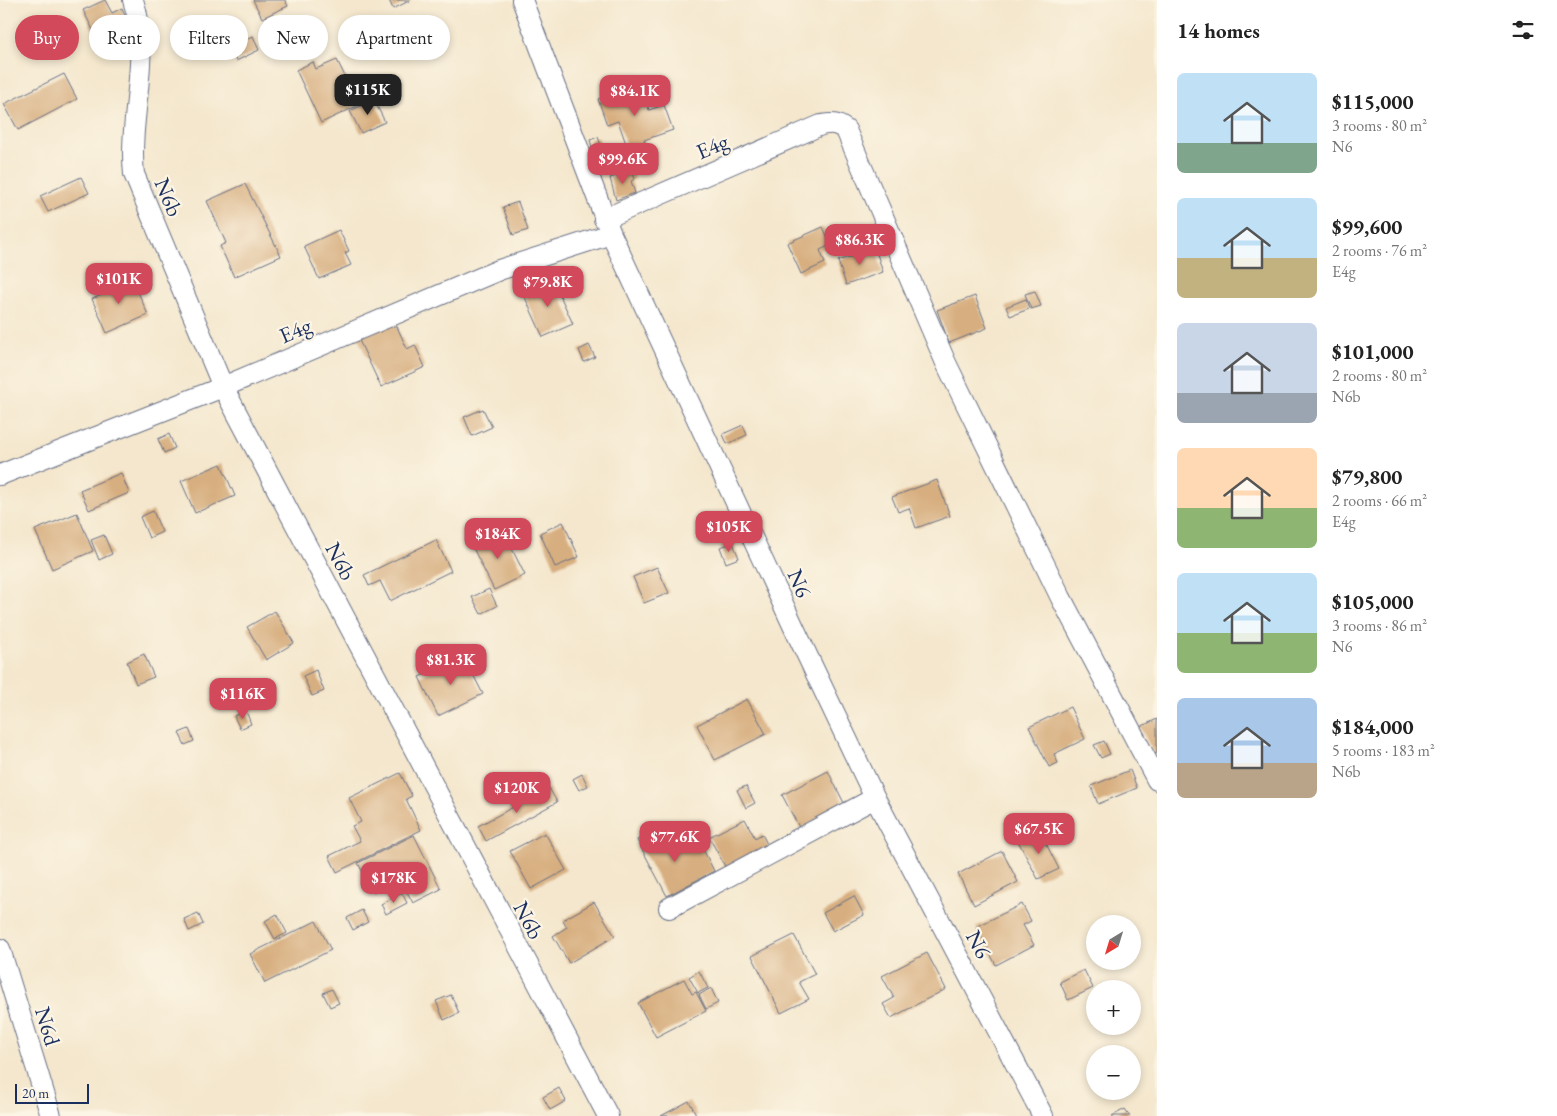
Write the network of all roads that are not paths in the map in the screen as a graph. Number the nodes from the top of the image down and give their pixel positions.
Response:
1 (133, 0) edge
2 (522, 0) edge
3 (608, 226) junction
4 (223, 387) junction
5 (0, 475) edge
6 (1157, 780) edge
7 (876, 798) junction
8 (669, 908) dead end
9 (0, 950) edge
10 (51, 1116) edge
11 (608, 1116) edge
12 (1043, 1116) edge

1 - 4 street, N6b
2 - 3 street, N6
3 - 4 street, E4g
3 - 6 street, E4g
3 - 7 street, N6
4 - 5 street, E4g
4 - 11 street, N6b
7 - 8 street
7 - 12 street, N6
9 - 10 street, N6d

